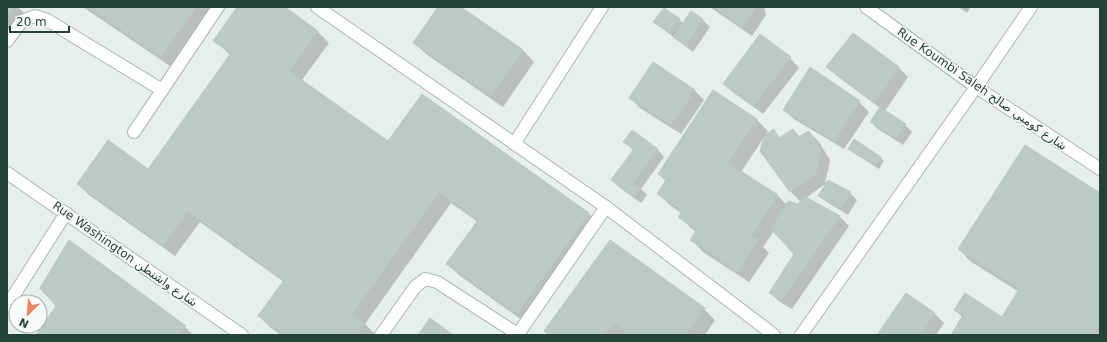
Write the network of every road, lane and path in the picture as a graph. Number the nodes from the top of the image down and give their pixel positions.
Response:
1 (218, 7) edge
2 (317, 7) edge
3 (602, 7) edge
4 (866, 7) edge
5 (1031, 7) edge
6 (7, 42) edge
7 (976, 87) junction
8 (162, 90) junction
9 (134, 132) dead end
10 (514, 144) junction
11 (1100, 169) edge
12 (7, 173) edge
13 (606, 207) junction
14 (66, 213) junction
15 (7, 306) edge
16 (242, 335) edge
17 (381, 335) edge
18 (518, 335) edge
19 (774, 335) edge
20 (801, 335) edge

1 - 8 street
2 - 10 street
3 - 10 street
4 - 7 street, Rue Koumbi Saleh شارع كومبي صالح
5 - 7 street
6 - 8 street
7 - 11 street, Rue Koumbi Saleh شارع كومبي صالح
7 - 20 street
8 - 9 street
10 - 13 street
12 - 14 street, Rue Washington شارع واشنطن
13 - 18 street
13 - 19 street
14 - 15 street
14 - 16 street, Rue Washington شارع واشنطن
17 - 18 street

